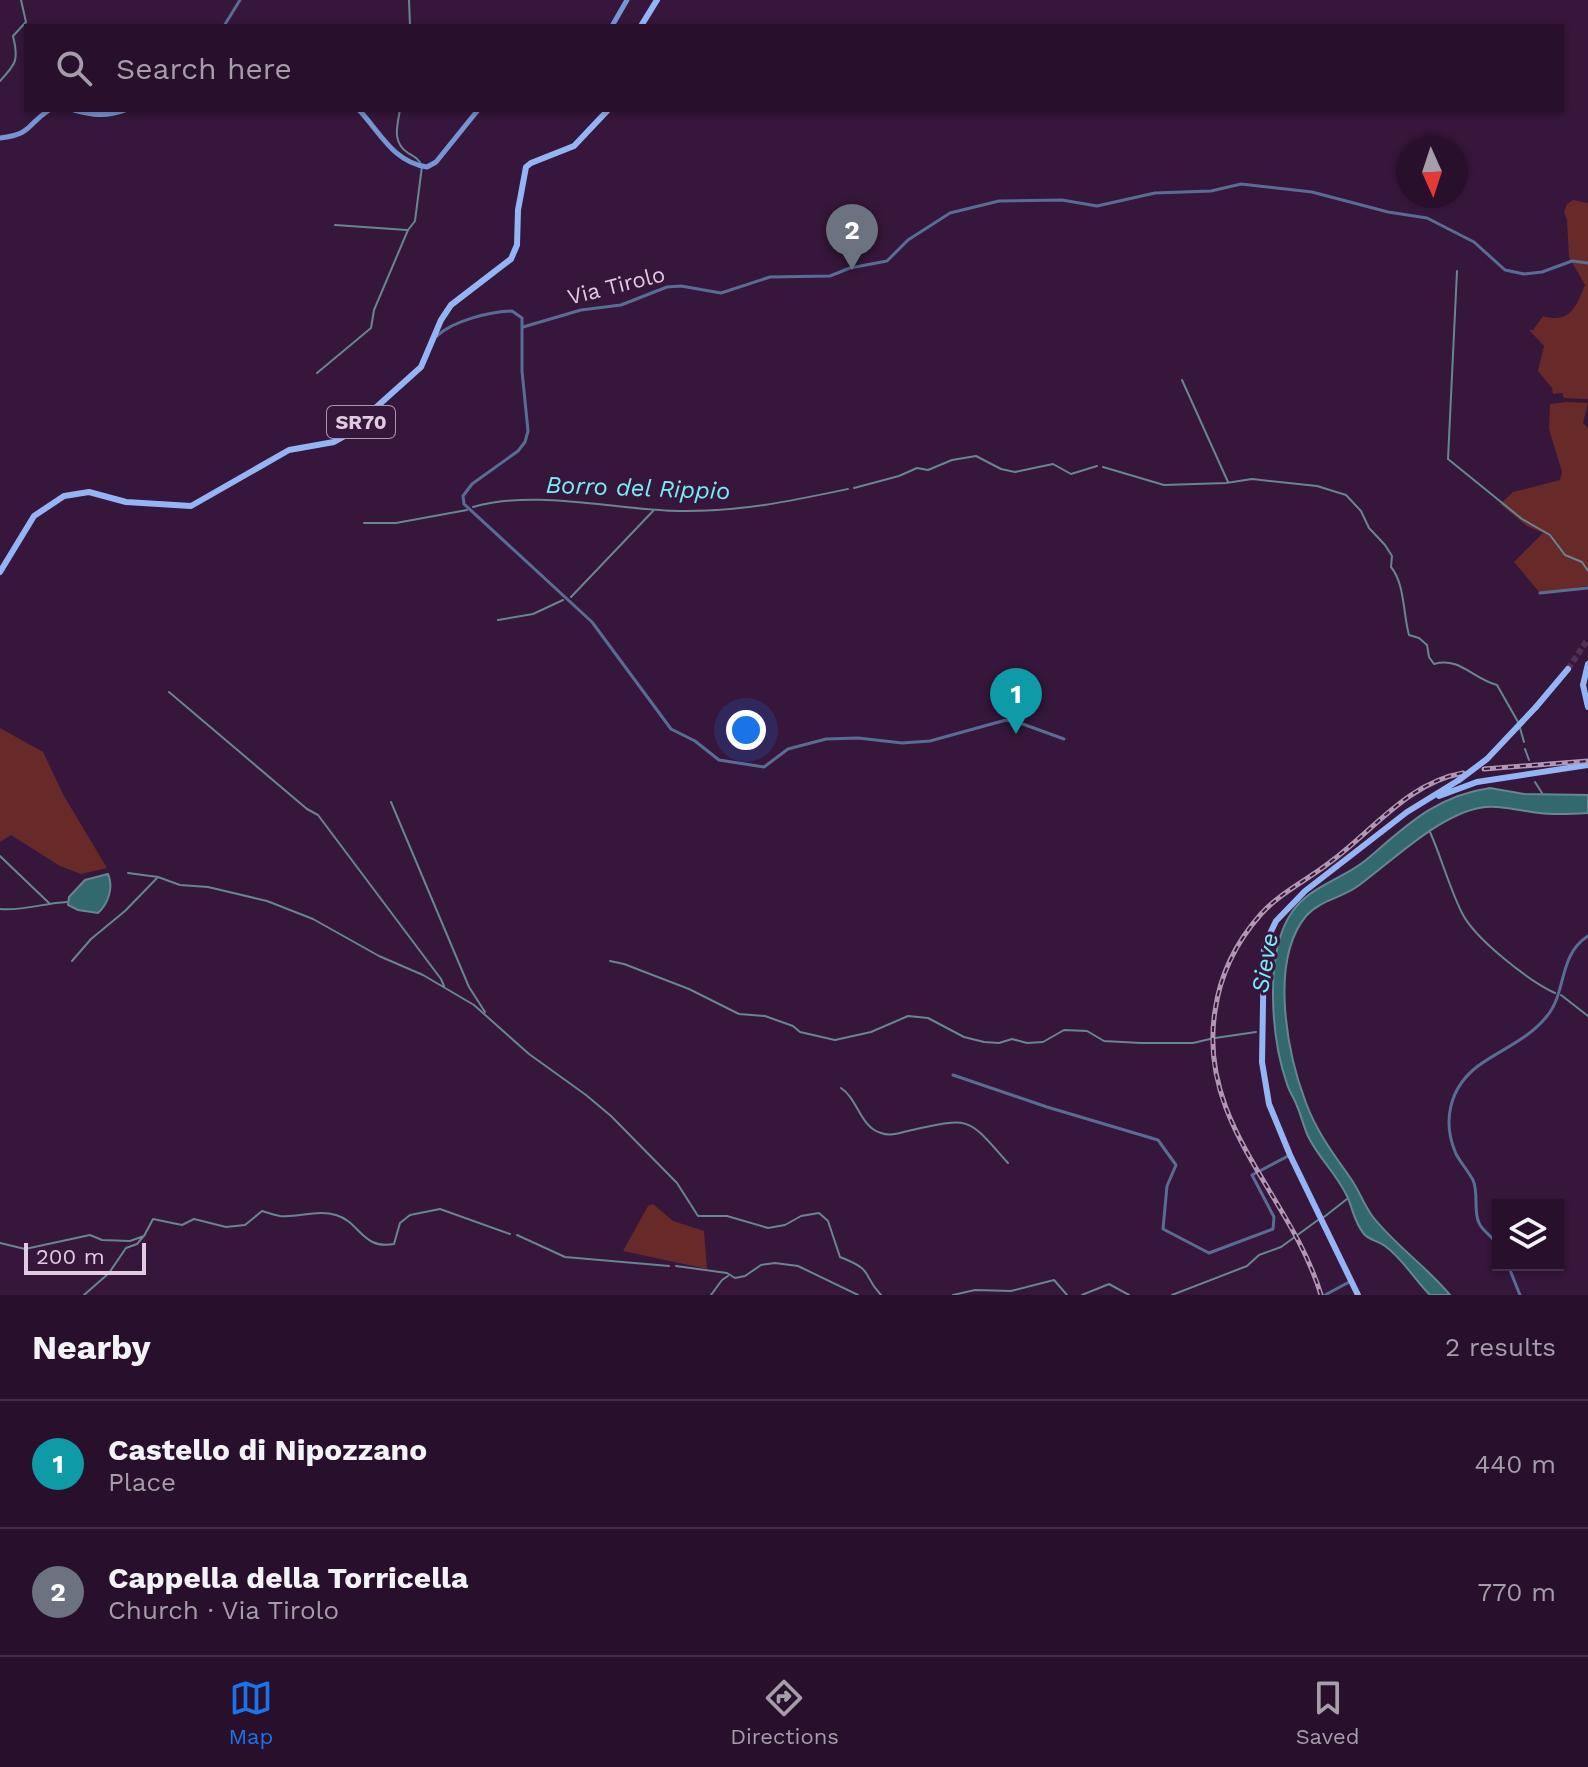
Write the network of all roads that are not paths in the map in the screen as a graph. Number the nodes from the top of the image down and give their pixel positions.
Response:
1 (240, 0) edge
2 (627, 0) edge
3 (657, 0) edge
4 (225, 24) edge
5 (613, 24) edge
6 (642, 24) edge
7 (47, 112) edge
8 (81, 112) edge
9 (120, 112) edge
10 (362, 112) edge
11 (476, 112) edge
12 (606, 112) edge
13 (0, 138) edge
14 (1588, 263) edge
15 (523, 327) junction
16 (432, 340) junction
17 (0, 572) edge
18 (1588, 588) edge
19 (1540, 593) dead end
20 (1588, 664) edge
21 (1568, 669) tunnel mouth
22 (1588, 707) edge
23 (1064, 739) dead end
24 (1588, 765) edge
25 (1407, 812) junction
26 (1588, 936) edge
27 (953, 1075) dead end
28 (1290, 1155) junction
29 (1492, 1238) edge
30 (1510, 1271) edge
31 (1351, 1281) junction
32 (1325, 1295) edge
33 (1358, 1295) edge
34 (1520, 1295) edge

1 - 4 street
2 - 5 main road
3 - 6 main road
7 - 13 main road
8 - 9 main road
10 - 11 main road
12 - 16 main road, SR70
14 - 15 street, Via Tirolo
15 - 16 street
15 - 23 street
16 - 17 main road, SR70
18 - 19 street
20 - 22 main road
21 - 25 main road, bridge
24 - 25 main road
25 - 28 main road
26 - 29 street
27 - 28 street
28 - 31 main road
30 - 34 street
31 - 32 street
31 - 33 main road

